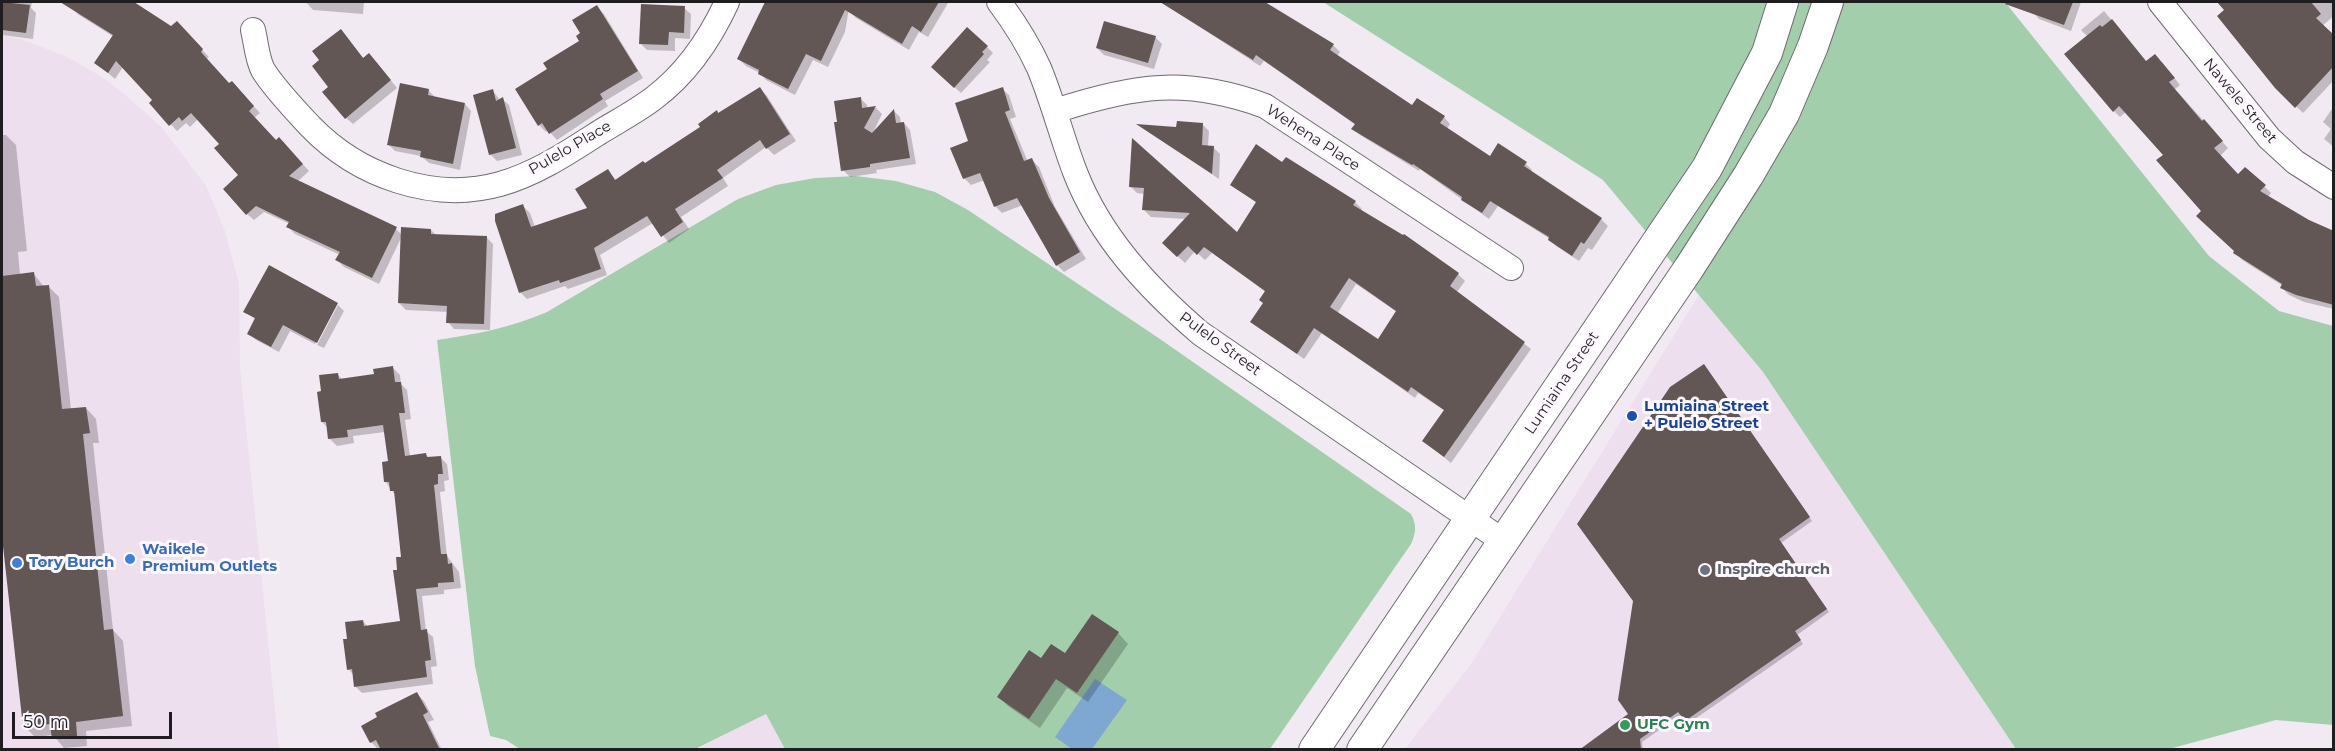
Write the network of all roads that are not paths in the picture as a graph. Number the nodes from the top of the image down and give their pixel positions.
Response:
1 (727, 2) edge
2 (999, 2) edge
3 (1783, 2) edge
4 (1828, 2) edge
5 (2160, 2) edge
6 (253, 30) dead end
7 (1055, 111) junction
8 (2334, 187) edge
9 (1511, 268) dead end
10 (1471, 518) junction
11 (1503, 541) junction
12 (1314, 750) edge
13 (1362, 750) edge

1 - 6 street, Pulelo Place
2 - 7 street, Pulelo Street
3 - 10 main road, Lumiaina Street
4 - 11 main road
5 - 8 street, Nawele Street
7 - 9 street, Wehena Place
7 - 10 street, Pulelo Street
10 - 11 street, Pulelo Street
10 - 12 main road, Lumiaina Street
11 - 13 main road

